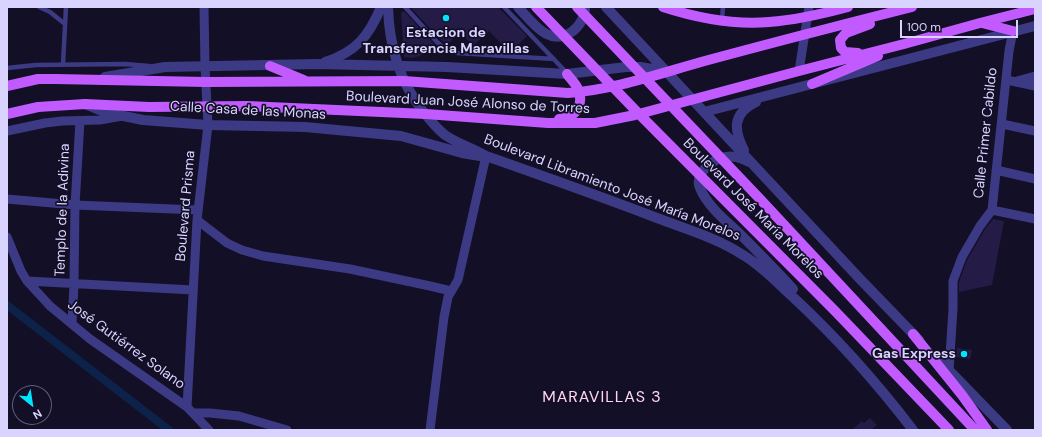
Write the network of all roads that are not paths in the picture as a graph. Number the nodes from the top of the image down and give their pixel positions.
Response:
1 (39, 7) edge
2 (66, 7) edge
3 (204, 7) edge
4 (381, 7) edge
5 (388, 7) edge
6 (405, 7) edge
7 (504, 7) edge
8 (518, 7) edge
9 (536, 7) edge
10 (577, 7) edge
11 (585, 7) edge
12 (606, 7) edge
13 (663, 7) edge
14 (724, 7) edge
15 (822, 7) edge
16 (912, 7) edge
17 (919, 7) edge
18 (844, 8) edge
19 (1035, 9) edge
20 (808, 12) edge
21 (722, 20) junction
22 (980, 23) junction
23 (65, 24) junction
24 (1035, 26) edge
25 (1013, 31) junction
26 (804, 35) junction
27 (904, 44) junction
28 (869, 53) junction
29 (554, 59) junction
30 (63, 64) junction
31 (317, 64) junction
32 (270, 66) junction
33 (398, 66) junction
34 (205, 67) junction
35 (7, 68) edge
36 (165, 68) junction
37 (666, 71) junction
38 (799, 71) junction
39 (567, 74) junction
40 (1035, 76) edge
41 (91, 80) junction
42 (404, 81) junction
43 (1011, 81) junction
44 (206, 82) junction
45 (309, 82) junction
46 (812, 84) junction
47 (7, 86) edge
48 (1035, 86) edge
49 (579, 92) junction
50 (766, 96) junction
51 (691, 100) junction
52 (85, 104) junction
53 (208, 107) junction
54 (704, 112) junction
55 (7, 114) edge
56 (426, 114) junction
57 (122, 116) junction
58 (482, 118) junction
59 (80, 121) junction
60 (1002, 124) junction
61 (208, 125) junction
62 (7, 131) edge
63 (1035, 131) edge
64 (486, 156) junction
65 (753, 163) junction
66 (996, 170) junction
67 (1035, 179) edge
68 (7, 199) edge
69 (75, 204) junction
70 (198, 210) junction
71 (992, 210) junction
72 (1035, 219) edge
73 (197, 220) junction
74 (7, 237) edge
75 (27, 281) junction
76 (74, 284) junction
77 (192, 290) junction
78 (451, 291) junction
79 (72, 324) junction
80 (821, 324) junction
81 (913, 334) junction
82 (949, 371) junction
83 (187, 407) junction
84 (194, 413) junction
85 (933, 413) junction
86 (209, 430) edge
87 (287, 430) edge
88 (430, 430) edge
89 (913, 430) edge
90 (942, 430) edge
91 (949, 430) edge
92 (975, 430) edge
93 (987, 430) edge
94 (1007, 430) edge

1 - 23 lane
2 - 23 lane
3 - 34 street, Boulevard Prisma
4 - 31 street
5 - 33 street, Boulevard Libramiento José María Morelos
6 - 29 lane
7 - 29 lane
8 - 11 street
9 - 85 main road, Boulevard José María Morelos
10 - 92 main road, Boulevard José María Morelos
12 - 37 street
13 - 21 main road
14 - 21 lane
15 - 18 main road
16 - 26 main road, Boulevard Juan José Alonso de Torres
17 - 28 main road
18 - 20 main road
19 - 22 main road, Boulevard Juan José Alonso de Torres
20 - 21 main road
20 - 26 street
22 - 25 main road
22 - 27 main road, Boulevard Juan José Alonso de Torres
23 - 30 lane
24 - 25 street
25 - 43 street, Calle Primer Cabildo
25 - 46 street
26 - 37 main road, Boulevard Juan José Alonso de Torres
26 - 38 street
27 - 28 main road, Boulevard Juan José Alonso de Torres
27 - 46 main road
28 - 38 main road, Boulevard Juan José Alonso de Torres
29 - 39 lane
30 - 35 lane
30 - 36 lane
31 - 32 street
31 - 33 street
32 - 34 street
32 - 45 main road
33 - 39 street
33 - 42 street, Boulevard Libramiento José María Morelos
34 - 36 street
34 - 44 street, Boulevard Prisma
36 - 41 street
37 - 39 street
37 - 49 main road, Boulevard Juan José Alonso de Torres
37 - 51 street
38 - 51 main road, Boulevard Juan José Alonso de Torres
39 - 49 main road
40 - 43 street
41 - 44 main road, Boulevard Juan José Alonso de Torres
41 - 47 main road, Boulevard Juan José Alonso de Torres
42 - 45 main road, Boulevard Juan José Alonso de Torres
42 - 49 main road, Boulevard Juan José Alonso de Torres
42 - 56 street, Boulevard Libramiento José María Morelos
43 - 48 street
43 - 60 street, Calle Primer Cabildo
44 - 45 main road, Boulevard Juan José Alonso de Torres
44 - 53 street, Boulevard Prisma
46 - 50 street
49 - 58 main road
50 - 54 street
50 - 65 street
51 - 54 street
51 - 58 main road, Boulevard Juan José Alonso de Torres
52 - 53 main road, Boulevard Juan José Alonso de Torres
52 - 55 main road, Boulevard Juan José Alonso de Torres
52 - 57 street
53 - 56 main road, Boulevard Juan José Alonso de Torres
53 - 61 street, Boulevard Prisma
54 - 65 street
56 - 58 main road, Boulevard Juan José Alonso de Torres
56 - 64 street, Boulevard Libramiento José María Morelos
57 - 59 street, Calle Casa de las Monas
57 - 61 street, Calle Casa de las Monas
59 - 62 street, Calle Casa de las Monas
59 - 69 street, Templo de la Adivina
60 - 63 street
60 - 66 street, Calle Primer Cabildo
61 - 64 street, Calle Casa de las Monas
61 - 70 street, Boulevard Prisma
64 - 78 street
64 - 80 street, Boulevard Libramiento José María Morelos
65 - 80 street
65 - 81 street
66 - 67 street
66 - 71 street, Calle Primer Cabildo
68 - 69 street
69 - 70 street
69 - 76 street, Templo de la Adivina
70 - 73 street, Boulevard Prisma
71 - 72 street
71 - 82 street, Calle Primer Cabildo
73 - 77 street, Boulevard Prisma
73 - 78 street
74 - 75 street, José Gutiérrez Solano
75 - 76 street
75 - 79 street, José Gutiérrez Solano
76 - 77 street
76 - 79 street, Templo de la Adivina
77 - 83 street, Boulevard Prisma
78 - 88 street
79 - 83 street, José Gutiérrez Solano
80 - 89 street, Boulevard Libramiento José María Morelos
81 - 82 street
81 - 93 main road
82 - 94 street
83 - 84 street, José Gutiérrez Solano
84 - 86 street, José Gutiérrez Solano
84 - 87 street
85 - 90 main road
85 - 91 main road, Boulevard José María Morelos

